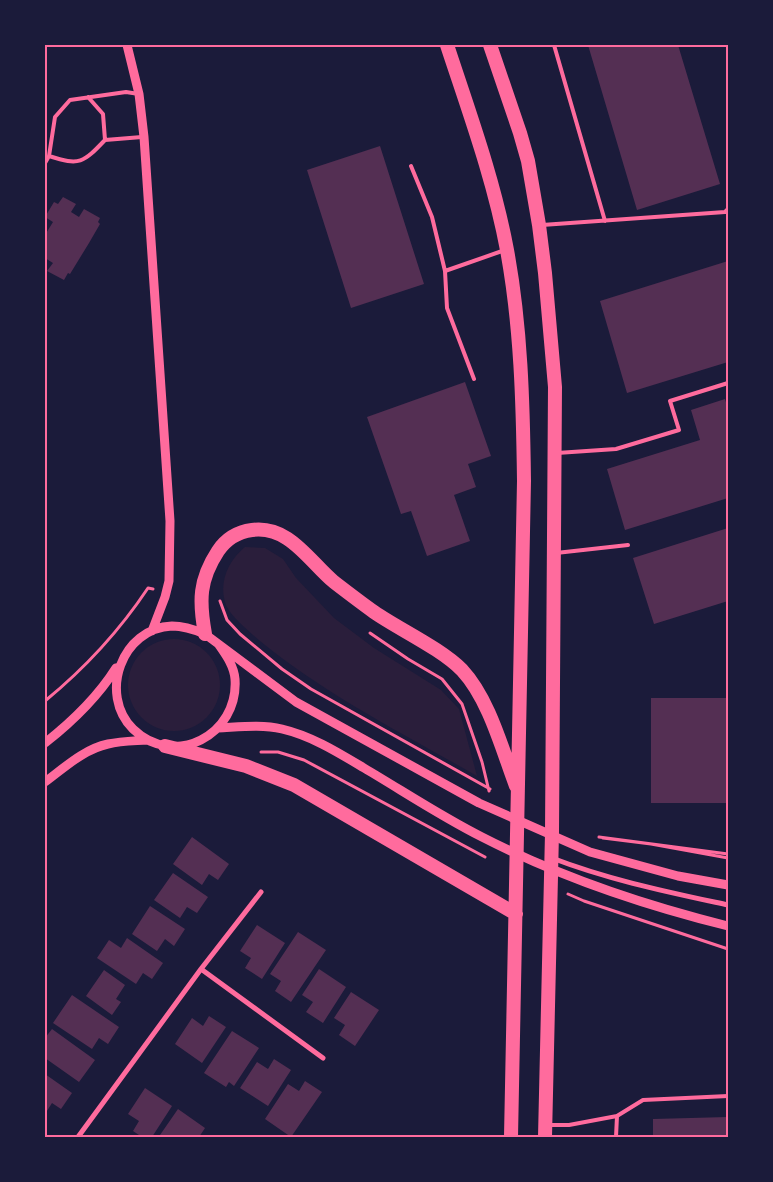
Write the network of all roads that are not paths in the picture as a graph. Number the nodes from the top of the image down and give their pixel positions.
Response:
1 (127, 45) edge
2 (447, 45) edge
3 (490, 45) edge
4 (554, 45) edge
5 (139, 94) junction
6 (88, 97) junction
7 (144, 137) junction
8 (105, 140) junction
9 (49, 156) junction
10 (45, 163) edge
11 (411, 166) dead end
12 (728, 210) edge
13 (605, 220) junction
14 (540, 225) junction
15 (507, 249) junction
16 (445, 271) junction
17 (474, 379) dead end
18 (728, 384) edge
19 (554, 453) junction
20 (628, 545) dead end
21 (554, 553) junction
22 (152, 631) junction
23 (205, 634) junction
24 (219, 645) junction
25 (123, 658) junction
26 (218, 728) junction
27 (147, 740) junction
28 (45, 742) edge
29 (165, 746) junction
30 (45, 782) edge
31 (519, 792) junction
32 (551, 857) junction
33 (728, 885) edge
34 (261, 892) dead end
35 (728, 905) edge
36 (516, 914) junction
37 (728, 926) edge
38 (201, 969) junction
39 (323, 1058) dead end
40 (728, 1096) edge
41 (617, 1116) junction
42 (545, 1131) edge
43 (81, 1136) edge
44 (511, 1137) edge
45 (616, 1137) edge

1 - 5 street
2 - 15 highway
3 - 14 highway
4 - 13 lane
5 - 6 lane
5 - 7 street
6 - 8 lane
6 - 9 lane
7 - 8 lane
7 - 22 street
8 - 9 lane
9 - 10 lane
11 - 16 lane
12 - 13 lane
13 - 14 lane
14 - 19 highway
15 - 16 lane
15 - 31 highway
16 - 17 lane
18 - 19 lane
19 - 21 highway
20 - 21 lane
21 - 32 highway
22 - 23 street
22 - 25 street
23 - 24 street
23 - 31 highway
24 - 26 street
24 - 33 street
25 - 27 street
25 - 28 street
26 - 29 street
26 - 37 street
27 - 29 street
27 - 30 street
29 - 36 highway
31 - 36 highway
32 - 35 street
32 - 42 highway
34 - 38 street
36 - 44 highway
38 - 39 street
38 - 43 street
40 - 41 lane
41 - 42 lane
41 - 45 lane

